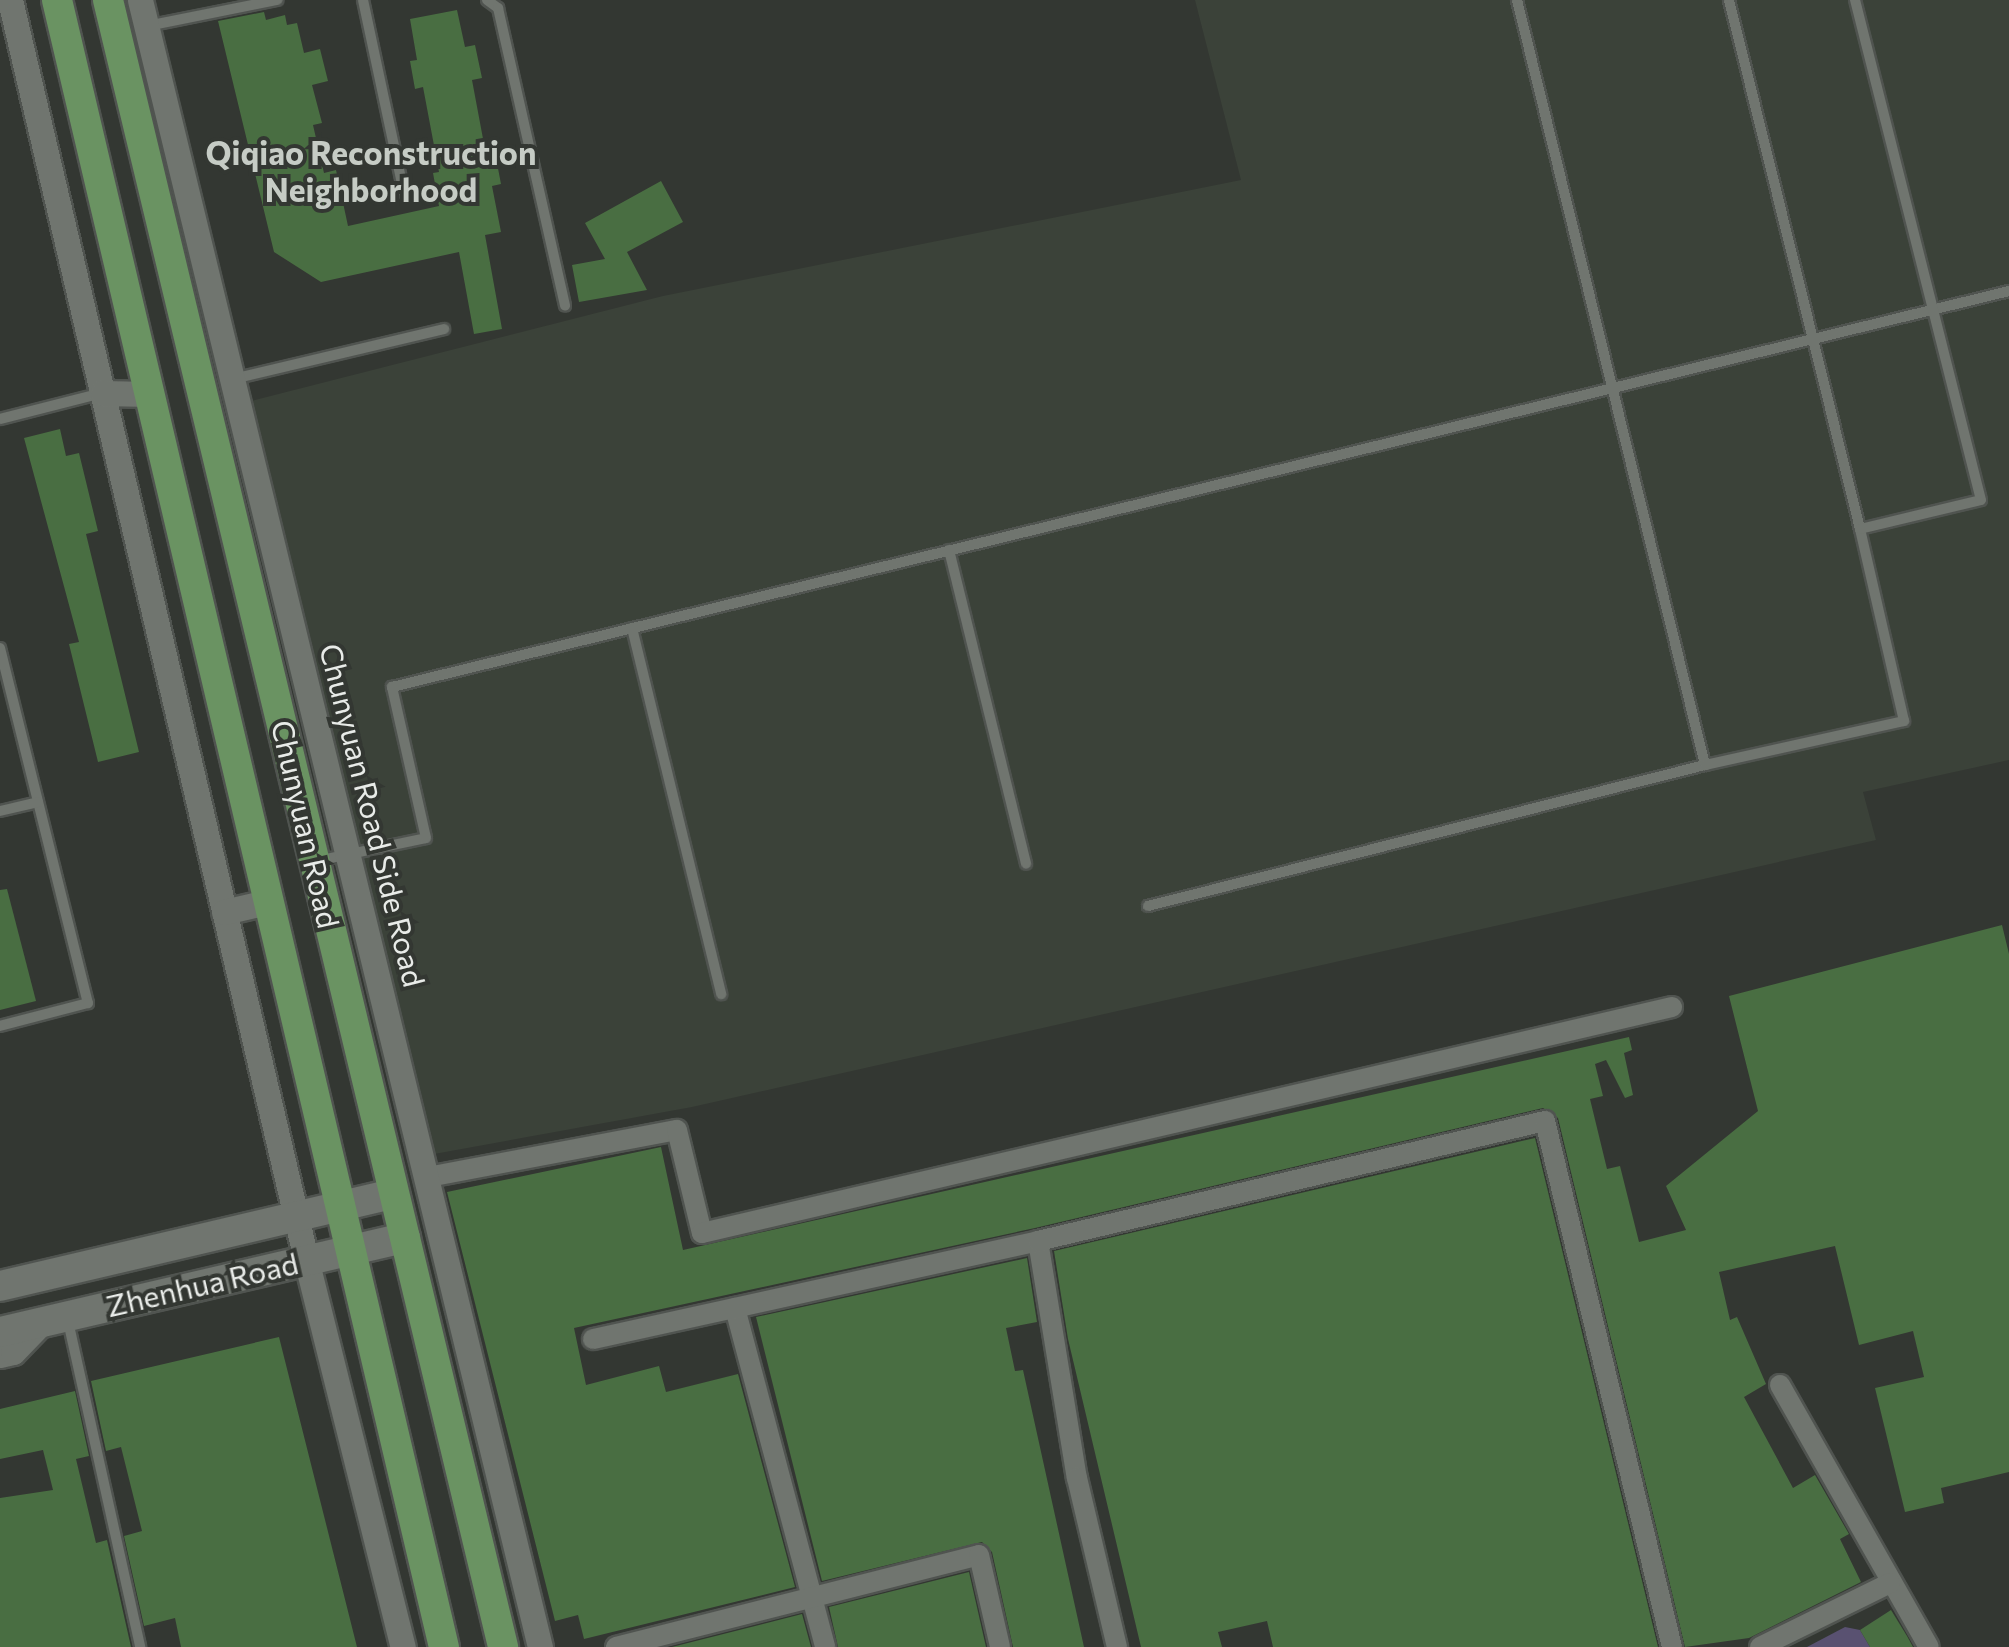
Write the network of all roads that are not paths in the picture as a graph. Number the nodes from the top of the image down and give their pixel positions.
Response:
1 (10, 0) edge
2 (56, 0) edge
3 (140, 0) edge
4 (277, 0) edge
5 (363, 0) edge
6 (487, 0) edge
7 (1517, 0) edge
8 (1729, 0) edge
9 (1855, 0) edge
10 (123, 19) edge
11 (404, 192) dead end
12 (2009, 290) edge
13 (565, 306) dead end
14 (1930, 310) junction
15 (444, 328) dead end
16 (1812, 340) junction
17 (232, 379) junction
18 (201, 386) junction
19 (1616, 387) junction
20 (102, 393) junction
21 (149, 394) junction
22 (0, 420) edge
23 (1860, 529) junction
24 (949, 550) junction
25 (632, 628) junction
26 (0, 648) edge
27 (1705, 765) junction
28 (38, 802) junction
29 (0, 812) edge
30 (349, 854) junction
31 (315, 861) junction
32 (1026, 864) dead end
33 (268, 902) junction
34 (1148, 906) dead end
35 (224, 912) junction
36 (721, 994) dead end
37 (1672, 1007) dead end
38 (0, 1026) edge
39 (428, 1177) junction
40 (393, 1194) junction
41 (338, 1206) junction
42 (296, 1216) junction
43 (405, 1238) junction
44 (1038, 1242) junction
45 (349, 1249) junction
46 (306, 1260) junction
47 (0, 1282) edge
48 (735, 1308) junction
49 (54, 1319) junction
50 (0, 1332) edge
51 (593, 1340) dead end
52 (0, 1355) edge
53 (472, 1368) junction
54 (1780, 1385) dead end
55 (441, 1389) junction
56 (1890, 1584) junction
57 (812, 1598) junction
58 (140, 1647) edge
59 (404, 1647) edge
60 (444, 1647) edge
61 (503, 1647) edge
62 (540, 1647) edge
63 (616, 1647) edge
64 (826, 1647) edge
65 (1000, 1647) edge
66 (1117, 1647) edge
67 (1672, 1647) edge
68 (1760, 1647) edge
69 (1929, 1647) edge

1 - 20 street
2 - 21 main road, Chunyuan Road
3 - 10 street, Chunyuan Road Side Road
4 - 10 lane
5 - 11 lane
6 - 13 lane
7 - 19 lane
8 - 16 lane
9 - 14 lane
10 - 17 street, Chunyuan Road Side Road
10 - 18 main road, Chunyuan Road
12 - 14 lane
14 - 16 lane
14 - 23 lane
15 - 17 lane
16 - 19 lane
16 - 23 lane
17 - 18 street
17 - 30 street, Chunyuan Road Side Road
18 - 31 main road, Chunyuan Road
19 - 24 lane
19 - 27 lane
20 - 21 street
20 - 22 lane
20 - 35 street
21 - 33 main road, Chunyuan Road
23 - 27 lane
24 - 25 lane
24 - 32 lane
25 - 30 lane
25 - 36 lane
26 - 28 lane
27 - 34 lane
28 - 29 lane
28 - 38 lane
30 - 31 lane
30 - 39 street, Chunyuan Road Side Road
31 - 40 main road, Chunyuan Road
33 - 35 street
33 - 41 main road, Chunyuan Road
35 - 42 street
37 - 39 street
39 - 40 street
39 - 53 street, Chunyuan Road Side Road
40 - 41 main road, Zhenhua Road
40 - 43 main road, Chunyuan Road
41 - 42 main road, Zhenhua Road
41 - 45 main road, Chunyuan Road
42 - 46 street
42 - 47 main road, Zhenhua Road
43 - 45 main road, Zhenhua Road
43 - 55 main road, Chunyuan Road
44 - 48 street
44 - 66 street
44 - 67 street
45 - 46 main road, Zhenhua Road
45 - 60 main road, Chunyuan Road
46 - 49 main road, Zhenhua Road
46 - 59 street
48 - 51 street
48 - 57 street
49 - 50 main road, Zhenhua Road
49 - 52 street
49 - 58 lane
53 - 55 street
53 - 62 street, Chunyuan Road Side Road
54 - 56 street
55 - 61 main road, Chunyuan Road
56 - 68 street
56 - 69 street
57 - 63 street
57 - 64 street
57 - 65 street

